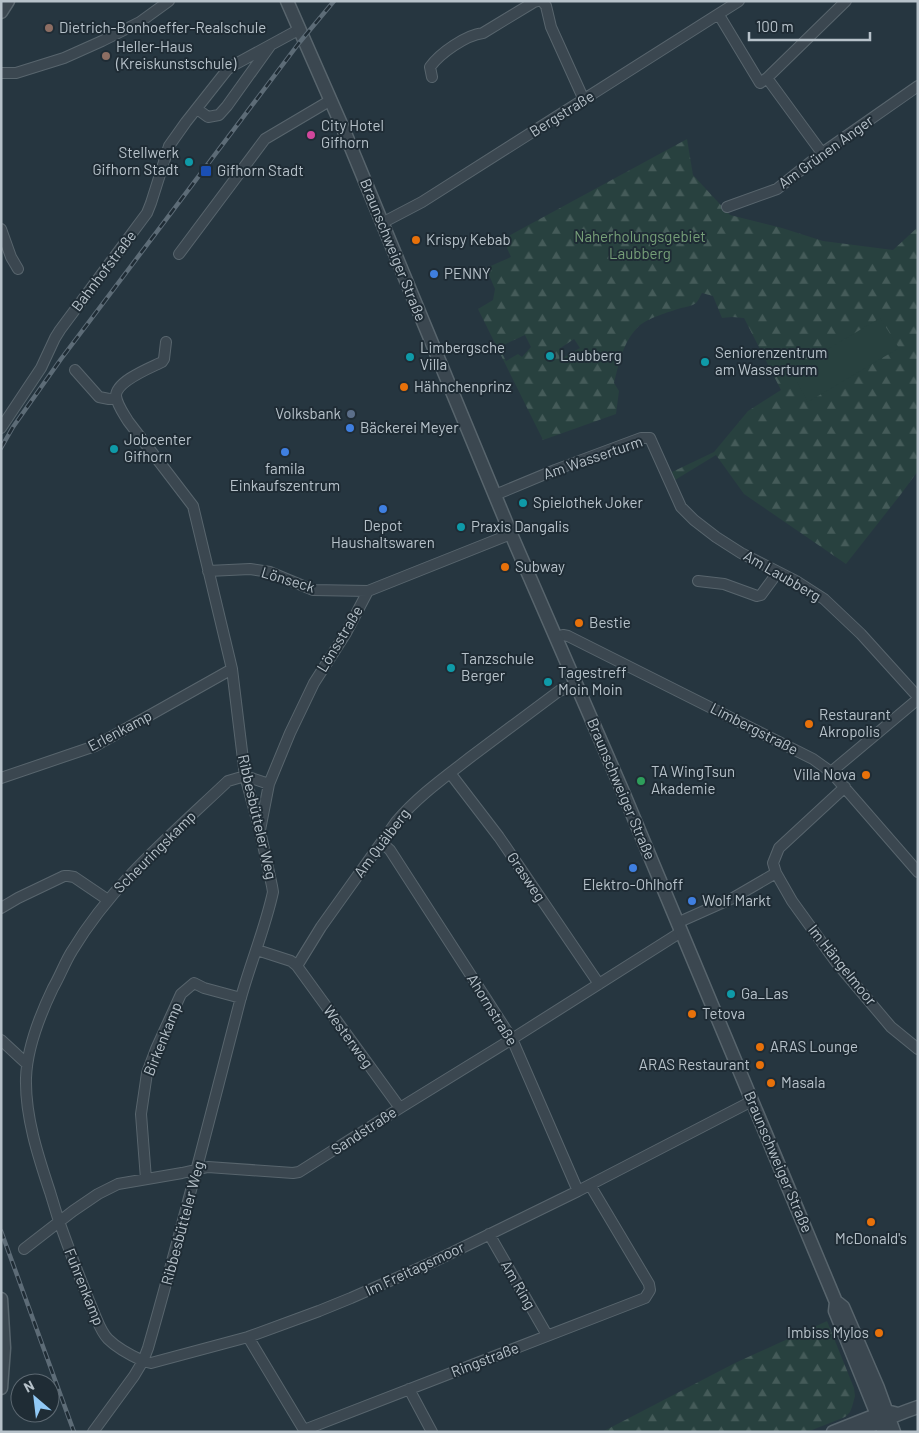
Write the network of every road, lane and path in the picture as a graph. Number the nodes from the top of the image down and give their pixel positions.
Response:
1 (8, 1) edge
2 (169, 1) edge
3 (287, 1) edge
4 (540, 1) edge
5 (739, 1) edge
6 (846, 1) edge
7 (1, 12) edge
8 (719, 15) junction
9 (300, 29) junction
10 (272, 44) junction
11 (1, 73) edge
12 (432, 77) dead end
13 (767, 78) junction
14 (918, 86) edge
15 (331, 100) junction
16 (584, 100) junction
17 (196, 108) junction
18 (822, 153) junction
19 (727, 207) dead end
20 (382, 223) junction
21 (1, 229) edge
22 (179, 254) dead end
23 (18, 270) dead end
24 (166, 342) dead end
25 (76, 370) dead end
26 (116, 398) junction
27 (1, 428) edge
28 (495, 495) junction
29 (681, 507) joint
30 (511, 534) junction
31 (208, 571) junction
32 (778, 572) junction
33 (698, 581) dead end
34 (368, 591) junction
35 (556, 637) junction
36 (232, 669) junction
37 (576, 685) junction
38 (918, 698) edge
39 (831, 772) junction
40 (450, 773) junction
41 (245, 776) junction
42 (1, 778) edge
43 (269, 784) junction
44 (845, 787) junction
45 (260, 831) junction
46 (382, 843) junction
47 (918, 872) edge
48 (776, 873) junction
49 (108, 900) junction
50 (1, 908) edge
51 (682, 925) junction
52 (257, 950) junction
53 (297, 966) junction
54 (599, 984) junction
55 (241, 998) junction
56 (512, 1039) junction
57 (1, 1040) edge
58 (918, 1049) edge
59 (27, 1064) junction
60 (752, 1101) junction
61 (400, 1108) junction
62 (198, 1168) junction
63 (146, 1179) junction
64 (590, 1185) junction
65 (578, 1191) junction
66 (59, 1222) junction
67 (489, 1234) junction
68 (24, 1249) dead end
69 (1, 1299) edge
70 (547, 1335) junction
71 (248, 1337) junction
72 (143, 1361) junction
73 (1, 1388) edge
74 (409, 1389) junction
75 (918, 1407) edge
76 (886, 1419) edge
77 (304, 1431) edge
78 (93, 1432) edge
79 (432, 1432) edge
80 (833, 1432) edge
81 (857, 1432) edge
82 (894, 1432) edge

1 - 7 street
2 - 11 street
3 - 9 street, Braunschweiger Straße
4 - 12 street
4 - 16 street
5 - 8 street, Bergstraße
6 - 13 street
8 - 13 street
8 - 16 street, Bergstraße
9 - 10 street, Bahnhofstraße
9 - 15 street, Braunschweiger Straße
10 - 17 street, Bahnhofstraße
10 - 17 street, Bahnhofstraße
13 - 18 street
14 - 18 street, Am Grünen Anger
15 - 20 street, Braunschweiger Straße
15 - 22 street
16 - 20 street, Bergstraße
17 - 27 street, Bahnhofstraße
18 - 19 street, Am Grünen Anger
20 - 28 street, Braunschweiger Straße
21 - 23 street
24 - 26 street
25 - 26 street
26 - 31 street, Ribbesbütteler Weg
28 - 29 street, Am Wasserturm
28 - 30 street, Braunschweiger Straße
29 - 32 street, Am Laubberg
30 - 34 street, Lönsstraße
30 - 35 street, Braunschweiger Straße
31 - 34 street, Lönseck
31 - 36 street, Ribbesbütteler Weg
32 - 33 street
32 - 38 street, Am Laubberg
34 - 43 street, Lönsstraße
35 - 37 street, Braunschweiger Straße
35 - 39 street, Limbergstraße
36 - 41 street, Ribbesbütteler Weg
36 - 42 street, Erlenkamp
37 - 40 street, Am Quälberg
37 - 51 street, Braunschweiger Straße
38 - 39 street
39 - 44 street, Limbergstraße
40 - 46 street, Am Quälberg
40 - 54 street, Grasweg
41 - 43 street
41 - 45 street, Ribbesbütteler Weg
41 - 49 street, Scheuringskamp
43 - 45 street, Lönsstraße
44 - 47 street, Limbergstraße
44 - 48 street
45 - 52 street, Ribbesbütteler Weg
46 - 53 street, Am Quälberg
46 - 56 street, Ahornstraße
48 - 51 street
48 - 58 street, Im Hängelmoor
49 - 50 street
49 - 59 street, Scheuringskamp
51 - 54 street, Sandstraße
51 - 60 street, Braunschweiger Straße
52 - 53 street
52 - 55 street, Ribbesbütteler Weg
53 - 61 street, Westerweg
54 - 56 street, Sandstraße
55 - 62 street, Ribbesbütteler Weg
55 - 63 street, Birkenkamp
56 - 61 street, Sandstraße
56 - 65 street, Ahornstraße
57 - 59 street
59 - 66 street, Scheuringskamp
60 - 64 street, Im Freitagsmoor
60 - 76 street, Braunschweiger Straße
61 - 62 street, Sandstraße
62 - 63 street, Sandstraße
62 - 72 street, Ribbesbütteler Weg
63 - 66 street, Sandstraße
64 - 65 street, Im Freitagsmoor
64 - 70 street, Ringstraße
65 - 67 street, Im Freitagsmoor
66 - 68 street, Sandstraße
66 - 72 street, Fuhrenkamp
67 - 70 street, Am Ring
67 - 71 street, Im Freitagsmoor
69 - 73 street
70 - 74 street, Ringstraße
71 - 72 street, Im Freitagsmoor
71 - 77 street, Ringstraße
72 - 78 street
74 - 77 street, Ringstraße
74 - 79 street
75 - 76 street
76 - 80 street
76 - 81 street
76 - 82 street, Braunschweiger Straße

